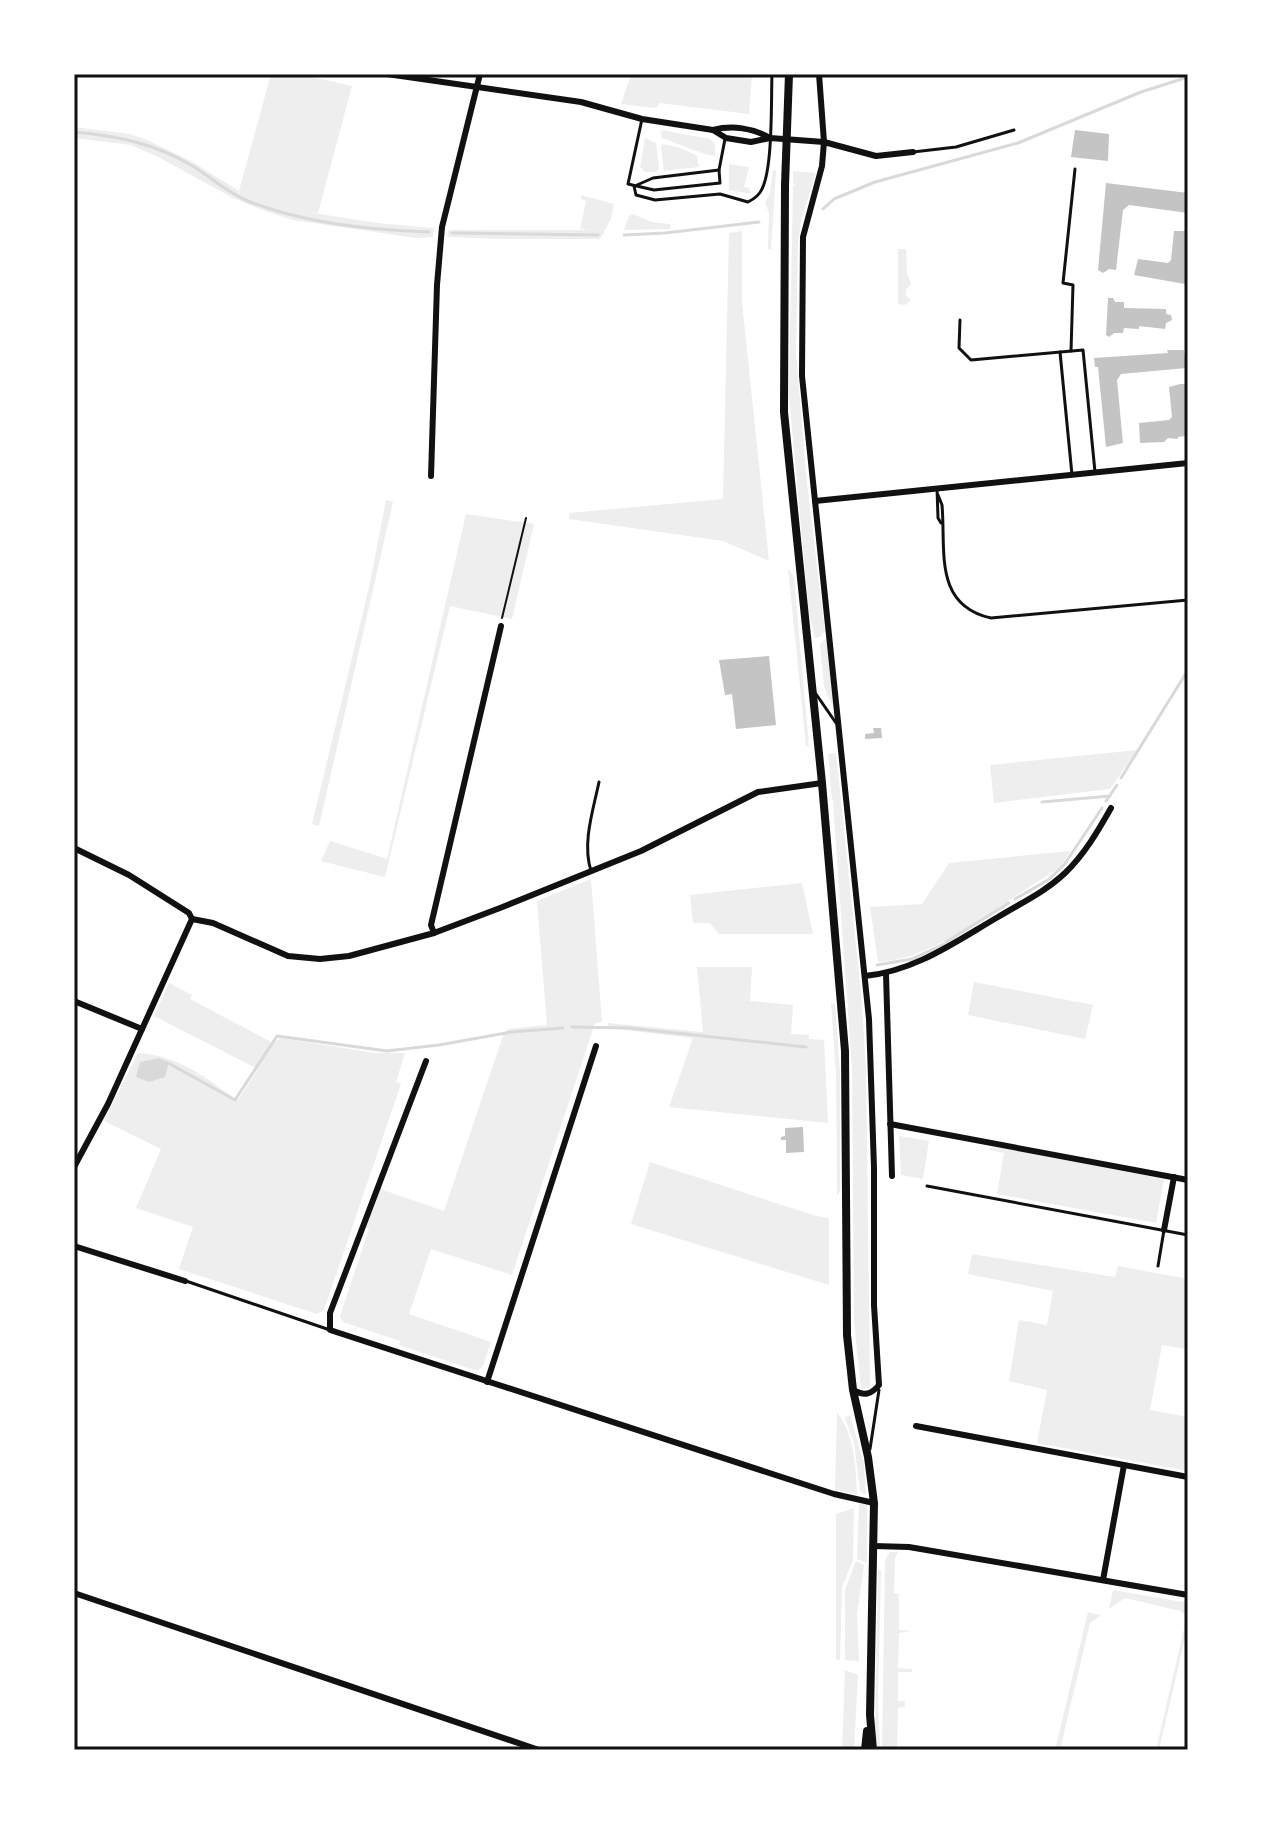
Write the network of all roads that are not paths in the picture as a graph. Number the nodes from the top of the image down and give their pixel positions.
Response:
1 (387, 74) edge
2 (480, 74) edge
3 (772, 74) edge
4 (789, 74) edge
5 (819, 74) edge
6 (477, 86) junction
7 (642, 119) junction
8 (713, 130) junction
9 (1014, 130) dead end
10 (726, 138) junction
11 (770, 138) junction
12 (786, 140) junction
13 (824, 142) junction
14 (913, 152) joint
15 (1075, 169) dead end
16 (719, 170) junction
17 (634, 186) junction
18 (960, 320) dead end
19 (1071, 351) junction
20 (1060, 352) junction
21 (1188, 463) edge
22 (1095, 472) junction
23 (1072, 475) junction
24 (431, 476) dead end
25 (937, 487) junction
26 (815, 501) junction
27 (1188, 600) edge
28 (501, 626) road end
29 (811, 685) junction
30 (840, 725) junction
31 (599, 782) dead end
32 (822, 783) junction
33 (1111, 808) dead end
34 (74, 848) edge
35 (591, 871) junction
36 (192, 919) junction
37 (434, 933) junction
38 (886, 974) junction
39 (865, 976) junction
40 (74, 1001) edge
41 (142, 1029) junction
42 (596, 1046) dead end
43 (426, 1061) dead end
44 (890, 1124) junction
45 (74, 1167) edge
46 (892, 1176) dead end
47 (1174, 1177) junction
48 (1188, 1180) edge
49 (927, 1186) dead end
50 (1164, 1230) junction
51 (1188, 1235) edge
52 (74, 1246) edge
53 (1158, 1266) dead end
54 (185, 1281) joint
55 (330, 1330) junction
56 (487, 1382) junction
57 (879, 1385) junction
58 (853, 1390) junction
59 (916, 1426) dead end
60 (868, 1457) junction
61 (1124, 1465) junction
62 (1188, 1477) edge
63 (874, 1503) junction
64 (874, 1546) junction
65 (1103, 1580) junction
66 (74, 1593) edge
67 (1188, 1595) edge
68 (870, 1715) junction
69 (539, 1750) edge
70 (865, 1750) edge
71 (873, 1750) edge

1 - 6 street
2 - 6 street
3 - 11 lane
4 - 12 main road
5 - 13 street
6 - 7 street
6 - 24 street
7 - 8 street
7 - 17 lane
8 - 10 street
8 - 11 street
9 - 14 lane
10 - 11 street
10 - 16 lane
11 - 12 street
11 - 17 lane
12 - 13 street
12 - 29 main road
13 - 14 street
13 - 26 street
15 - 19 lane
16 - 17 lane
16 - 17 lane
18 - 20 lane
19 - 20 lane
19 - 22 lane
20 - 23 lane
21 - 22 street
22 - 23 street
23 - 25 street
25 - 26 street
25 - 27 lane
26 - 30 street
28 - 37 street
29 - 30 lane
29 - 32 main road
30 - 39 street
31 - 35 lane
32 - 35 street
32 - 58 main road
33 - 38 street
34 - 36 street
35 - 37 street
36 - 37 street
36 - 41 street
38 - 39 street
38 - 44 street
39 - 57 street
40 - 41 street
41 - 45 street
42 - 56 street
43 - 55 street
44 - 46 street
44 - 47 street
47 - 48 street
47 - 50 street
49 - 50 lane
50 - 51 lane
50 - 53 lane
52 - 54 street
54 - 55 lane
55 - 56 street
56 - 63 street
57 - 58 street
57 - 60 lane
58 - 60 main road
59 - 61 street
60 - 63 main road
61 - 62 street
61 - 65 street
63 - 64 main road
64 - 65 street
64 - 68 main road
65 - 67 street
66 - 69 street
68 - 70 main road
68 - 71 main road

